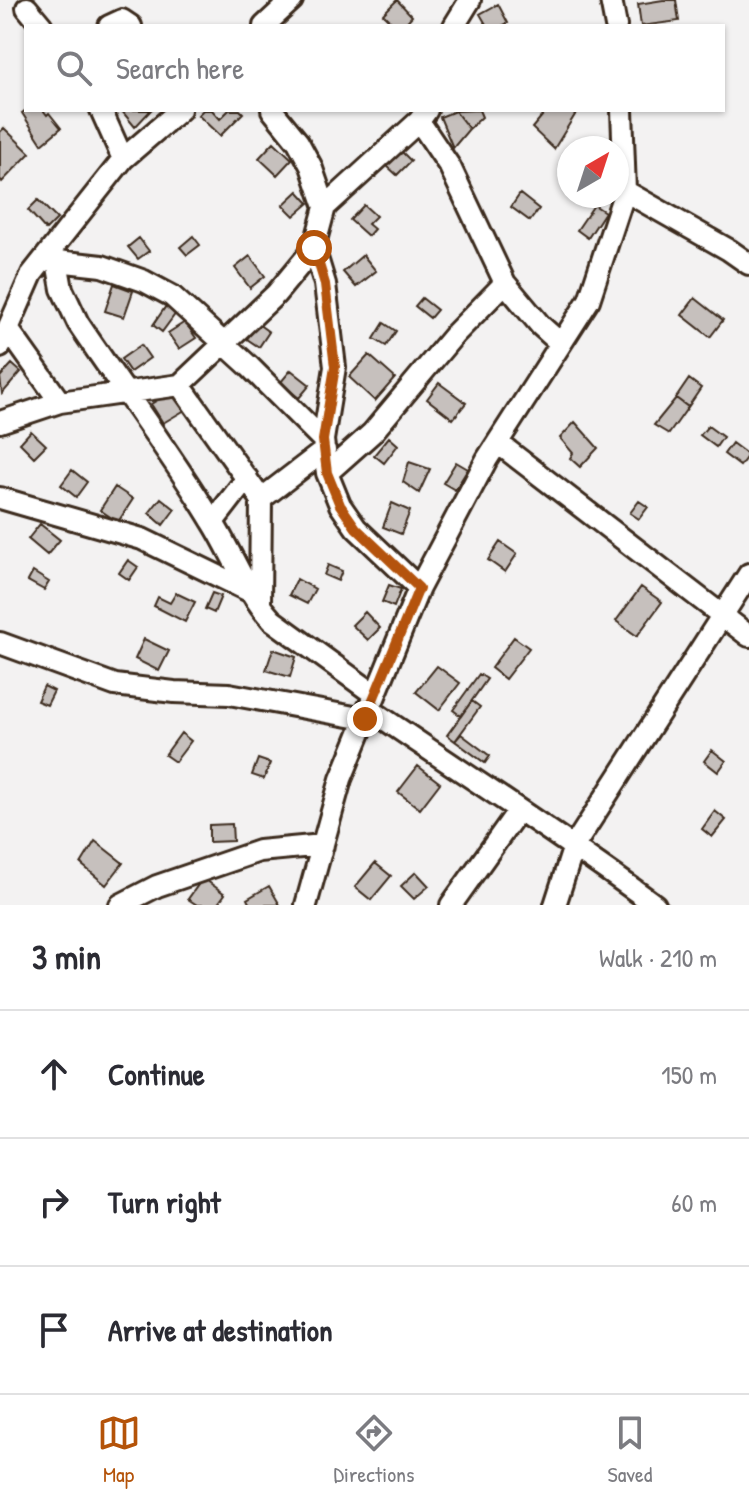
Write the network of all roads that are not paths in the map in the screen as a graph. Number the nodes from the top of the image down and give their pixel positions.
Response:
1 (292, 0) edge
2 (470, 0) edge
3 (611, 0) edge
4 (27, 8) dead end
5 (40, 24) edge
6 (266, 24) edge
7 (455, 24) edge
8 (616, 24) edge
9 (102, 112) edge
10 (178, 112) edge
11 (274, 112) edge
12 (622, 112) edge
13 (423, 116) edge
14 (623, 136) edge
15 (123, 159) junction
16 (629, 193) edge
17 (325, 207) junction
18 (619, 208) edge
19 (314, 248) junction
20 (53, 257) junction
21 (749, 264) edge
22 (505, 283) junction
23 (4, 338) edge
24 (222, 342) junction
25 (560, 343) junction
26 (180, 385) junction
27 (125, 393) junction
28 (60, 402) junction
29 (0, 422) edge
30 (498, 443) junction
31 (324, 445) junction
32 (327, 473) junction
33 (247, 478) junction
34 (0, 498) edge
35 (261, 499) junction
36 (213, 522) junction
37 (749, 574) edge
38 (419, 588) junction
39 (254, 598) junction
40 (721, 616) junction
41 (749, 636) edge
42 (0, 643) edge
43 (369, 707) junction
44 (518, 811) junction
45 (323, 845) junction
46 (574, 846) junction
47 (120, 905) edge
48 (306, 905) edge
49 (451, 905) edge
50 (555, 905) edge
51 (655, 905) edge

1 - 6 street
2 - 7 street
3 - 8 street
4 - 5 street
9 - 15 street
10 - 15 street
11 - 17 street
12 - 14 street
13 - 17 street
13 - 22 street
15 - 20 street
16 - 21 street
17 - 19 street
18 - 25 street
19 - 24 street
19 - 31 street
20 - 23 street
20 - 24 street
20 - 27 street
22 - 25 street
22 - 32 street
23 - 28 street
24 - 26 street
24 - 31 street
25 - 30 street
26 - 27 street
26 - 33 street
27 - 28 street
27 - 36 street
28 - 29 street
30 - 38 street
30 - 40 street
31 - 32 street
31 - 35 street
32 - 38 street
33 - 35 street
33 - 36 street
34 - 39 street
35 - 39 street
36 - 39 street
37 - 40 street
38 - 43 street
39 - 43 street
40 - 41 street
40 - 46 street
42 - 43 street
43 - 44 street
43 - 45 street
44 - 46 street
44 - 49 street
45 - 47 street
45 - 48 street
46 - 50 street
46 - 51 street

